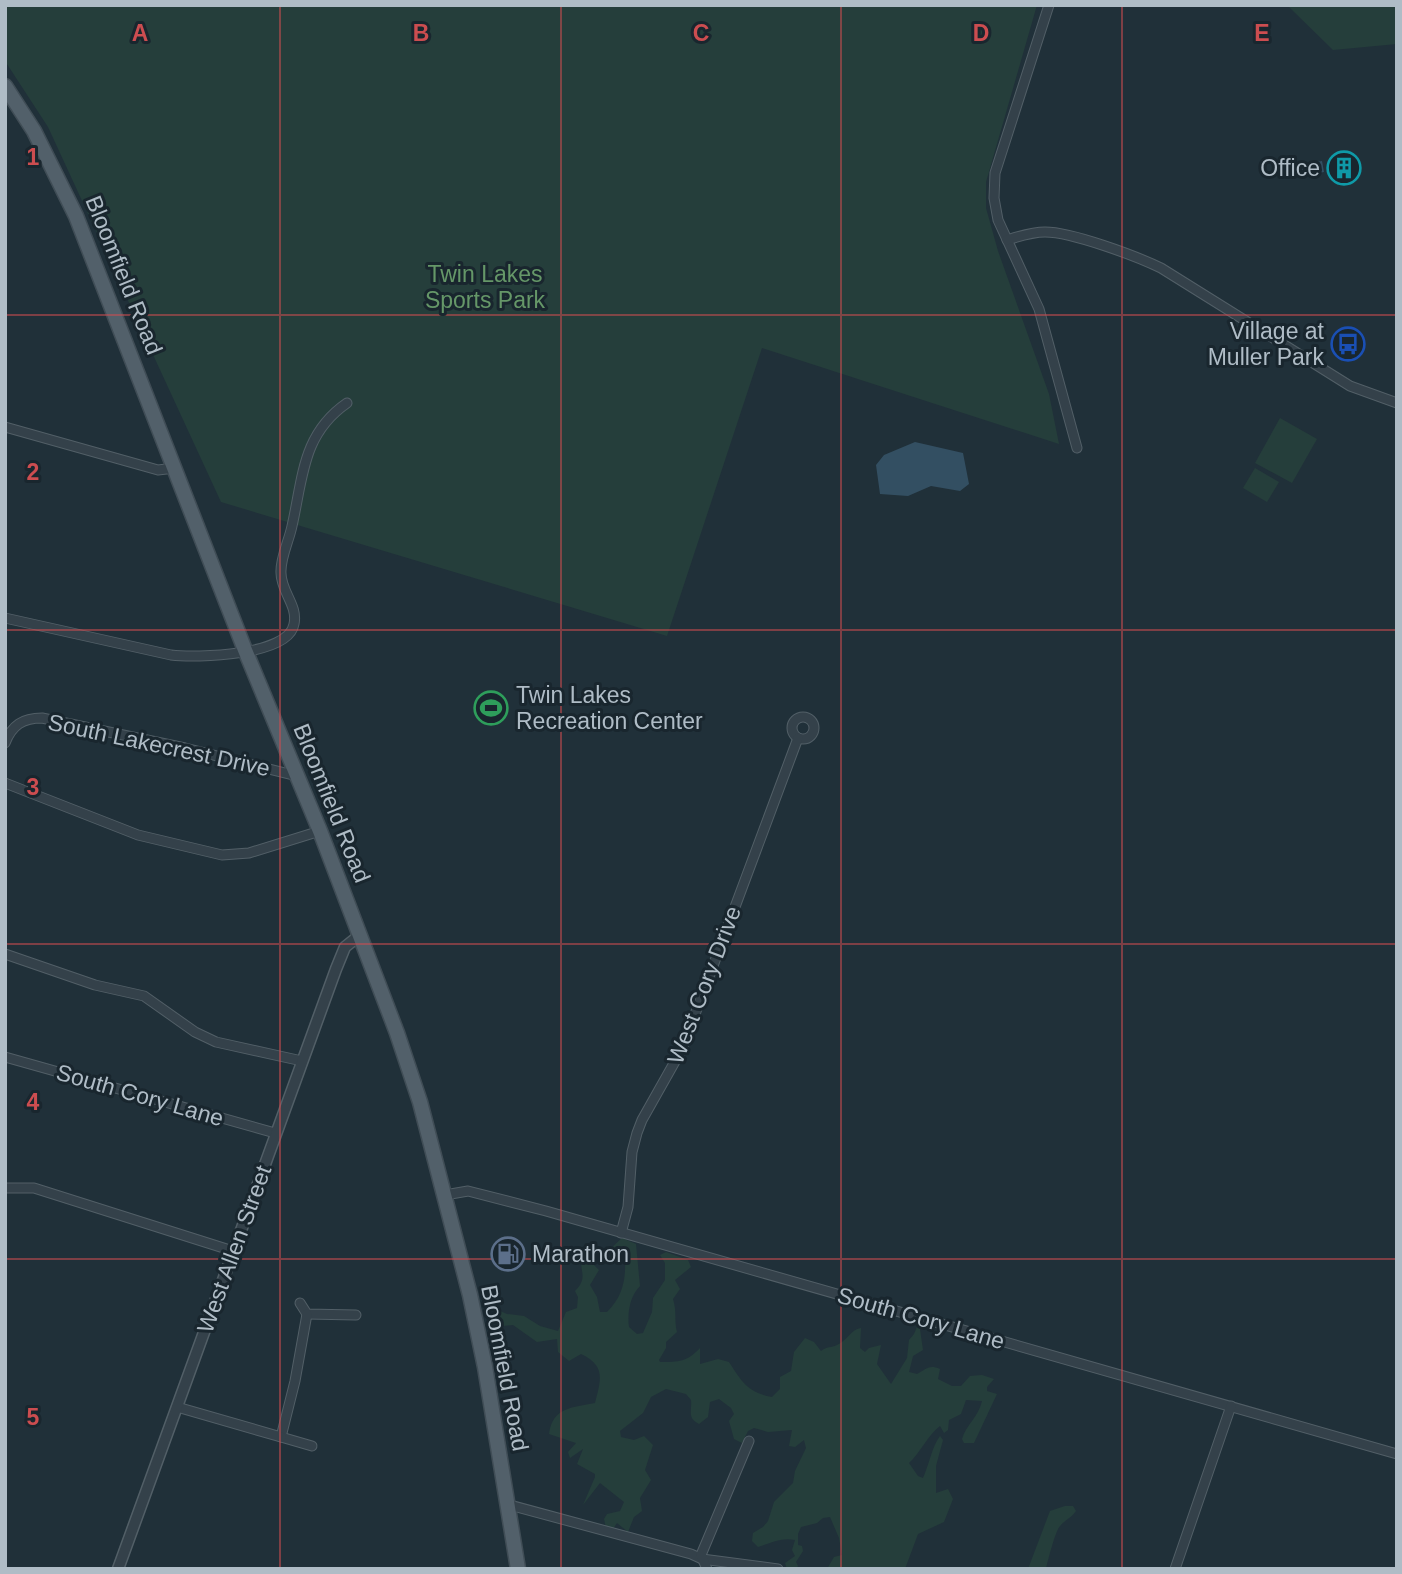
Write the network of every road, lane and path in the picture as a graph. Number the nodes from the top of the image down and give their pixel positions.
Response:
1 (1049, 5) edge
2 (5, 86) edge
3 (1007, 240) junction
4 (347, 403) dead end
5 (1397, 403) edge
6 (5, 427) edge
7 (1077, 448) dead end
8 (175, 468) junction
9 (5, 618) edge
10 (245, 650) junction
11 (798, 738) dead end
12 (5, 743) edge
13 (297, 776) junction
14 (5, 783) edge
15 (320, 831) junction
16 (360, 935) junction
17 (5, 954) edge
18 (5, 1057) edge
19 (302, 1061) junction
20 (275, 1133) junction
21 (5, 1188) edge
22 (445, 1195) junction
23 (621, 1233) junction
24 (233, 1251) junction
25 (300, 1303) dead end
26 (307, 1314) junction
27 (356, 1314) dead end
28 (1231, 1406) junction
29 (177, 1407) junction
30 (281, 1437) junction
31 (749, 1441) dead end
32 (312, 1446) dead end
33 (1397, 1454) edge
34 (506, 1504) junction
35 (704, 1564) edge
36 (118, 1569) edge
37 (518, 1569) edge
38 (778, 1569) edge
39 (1175, 1569) edge

1 - 3 street
2 - 8 main road, Bloomfield Road
3 - 5 street
3 - 7 street
4 - 10 street
6 - 8 street
8 - 10 main road, Bloomfield Road
9 - 10 street
10 - 13 main road, Bloomfield Road
11 - 23 street, West Cory Drive
12 - 13 street, South Lakecrest Drive
13 - 15 main road, Bloomfield Road
14 - 15 street
15 - 16 main road, Bloomfield Road
16 - 19 street, West Allen Street
16 - 22 main road, Bloomfield Road
17 - 19 street
18 - 20 street, South Cory Lane
19 - 20 street, West Allen Street
20 - 24 street, West Allen Street
21 - 24 street
22 - 23 street, South Cory Lane
22 - 34 main road, Bloomfield Road
23 - 28 street, South Cory Lane
24 - 29 street, West Allen Street
25 - 26 street
26 - 27 street
26 - 30 street
28 - 33 street, South Cory Lane
28 - 39 street
29 - 30 street
29 - 36 street, West Allen Street
30 - 32 street
31 - 35 street
34 - 35 street
34 - 37 main road, Bloomfield Road
35 - 38 street

